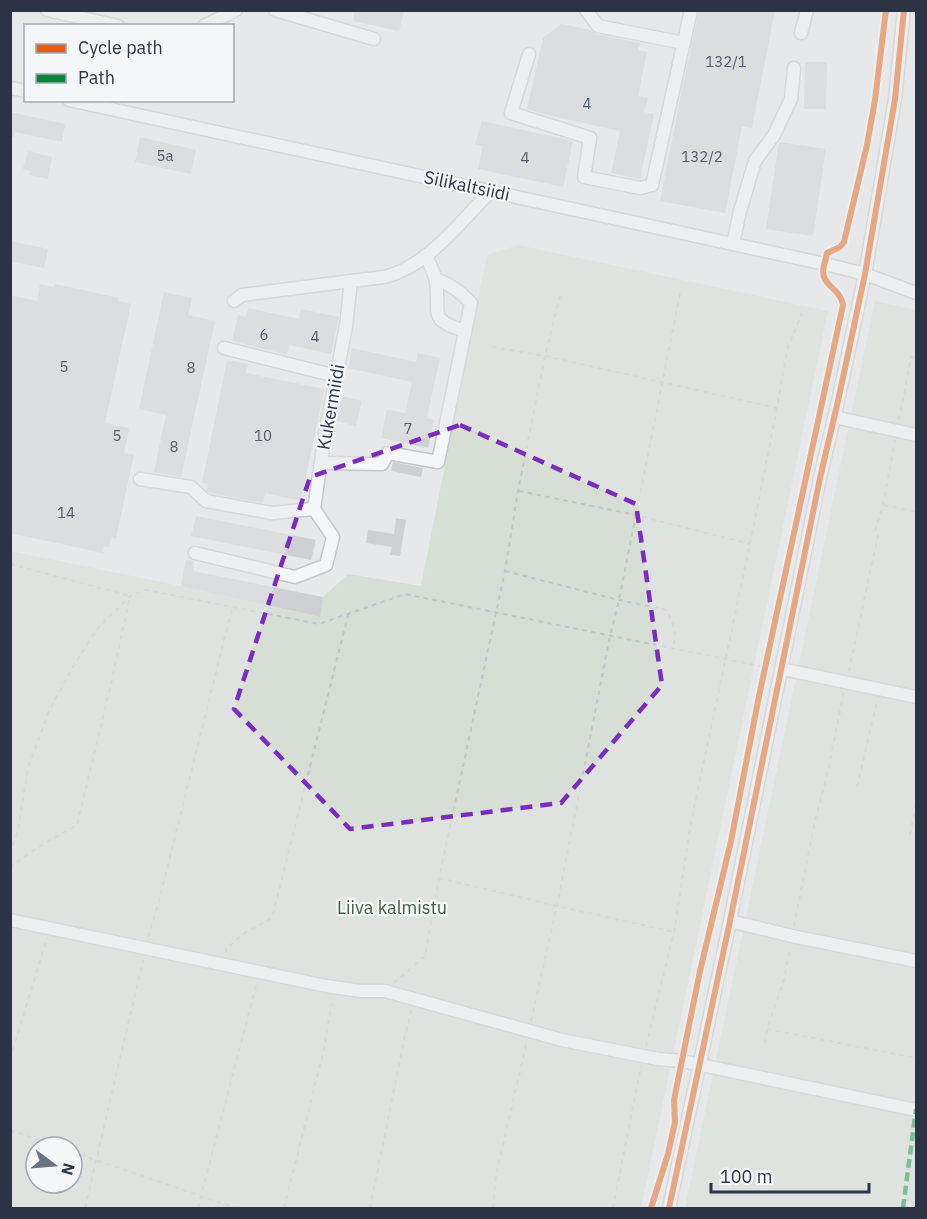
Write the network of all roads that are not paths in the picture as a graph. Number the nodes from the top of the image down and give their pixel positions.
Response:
1 (48, 10) edge
2 (236, 10) edge
3 (275, 10) edge
4 (586, 10) edge
5 (807, 10) edge
6 (904, 10) edge
7 (687, 11) edge
8 (109, 24) edge
9 (208, 24) edge
10 (801, 33) dead end
11 (374, 39) dead end
12 (684, 43) junction
13 (530, 54) dead end
14 (794, 68) dead end
15 (78, 102) edge
16 (492, 191) junction
17 (733, 244) junction
18 (426, 255) junction
19 (864, 274) junction
20 (436, 279) junction
21 (351, 281) junction
22 (916, 293) edge
23 (234, 301) dead end
24 (465, 330) junction
25 (224, 348) dead end
26 (336, 376) junction
27 (834, 417) junction
28 (916, 435) edge
29 (321, 463) junction
30 (140, 479) dead end
31 (314, 509) junction
32 (195, 553) dead end
33 (782, 669) junction
34 (916, 697) edge
35 (10, 920) edge
36 (730, 921) junction
37 (916, 961) edge
38 (699, 1065) junction
39 (916, 1110) edge
40 (669, 1209) edge

1 - 8 street
2 - 9 street
3 - 11 street
4 - 12 street
5 - 10 street
6 - 19 street
7 - 12 street
12 - 13 street
14 - 17 street
15 - 16 street, Silikaltsiidi
16 - 17 street, Silikaltsiidi
16 - 18 street
17 - 19 street, Silikaltsiidi
18 - 20 street
18 - 21 street
19 - 22 street, Silikaltsiidi
19 - 27 street
20 - 24 street
20 - 24 street
21 - 23 street
21 - 26 street, Kukermiidi
24 - 29 street
25 - 26 street
26 - 29 street, Kukermiidi
27 - 28 street
27 - 33 street
29 - 31 street, Kukermiidi
30 - 31 street
31 - 32 street
33 - 34 street
33 - 36 street
35 - 38 street
36 - 37 street
36 - 38 street
38 - 39 street
38 - 40 street

